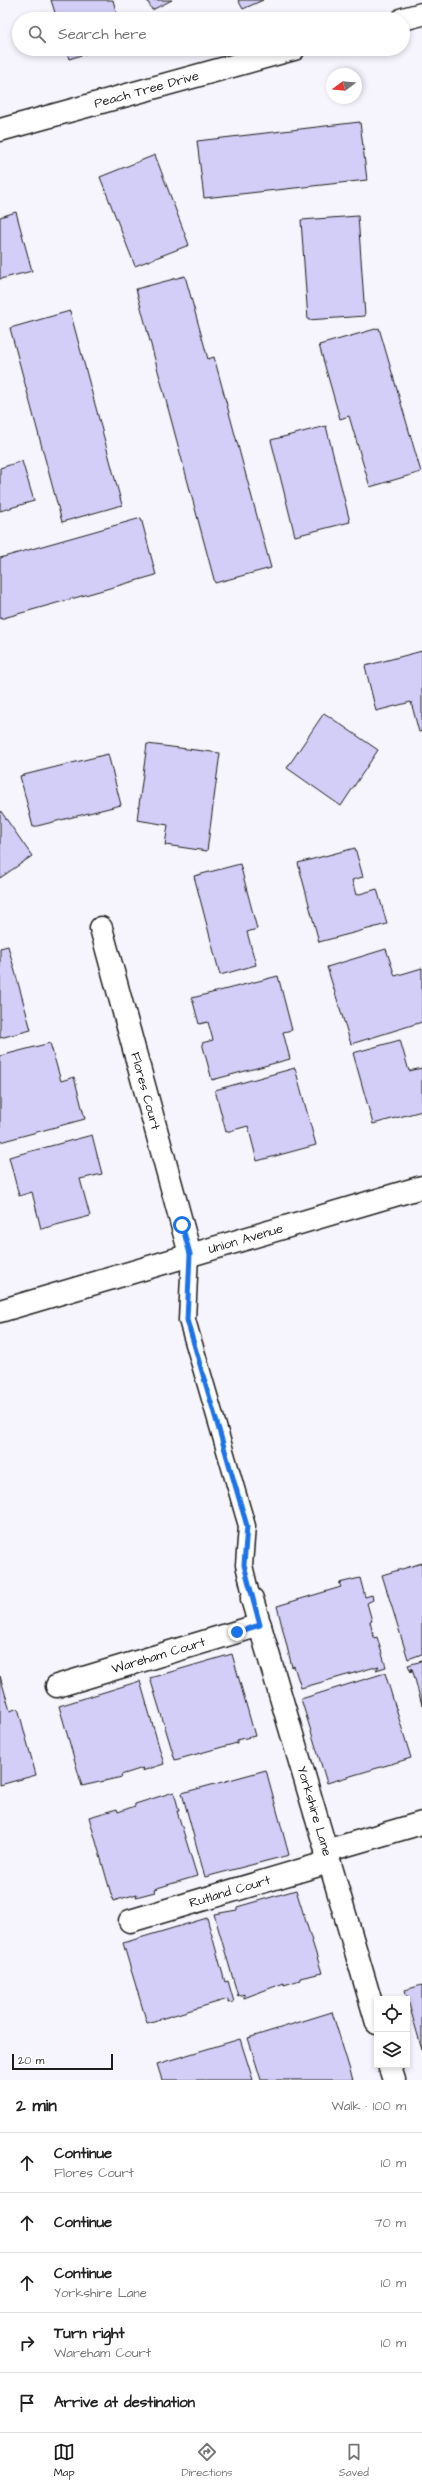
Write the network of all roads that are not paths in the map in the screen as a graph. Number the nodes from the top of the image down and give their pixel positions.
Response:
1 (422, 14) edge
2 (410, 17) edge
3 (269, 56) edge
4 (0, 130) edge
5 (102, 928) dead end
6 (422, 1187) edge
7 (190, 1254) junction
8 (0, 1311) edge
9 (252, 1599) joint
10 (260, 1625) junction
11 (57, 1686) dead end
12 (422, 1823) edge
13 (328, 1856) junction
14 (130, 1921) dead end
15 (374, 2013) edge
16 (391, 2068) edge
17 (394, 2080) edge

1 - 2 street
3 - 4 street, Peach Tree Drive
5 - 7 street, Flores Court
6 - 7 street, Union Avenue
7 - 8 street, Union Avenue
7 - 9 lane
9 - 10 street, Yorkshire Lane
10 - 11 street, Wareham Court
10 - 13 street, Yorkshire Lane
12 - 13 street, Rutland Court
13 - 14 street, Rutland Court
13 - 15 street, Yorkshire Lane
16 - 17 street

